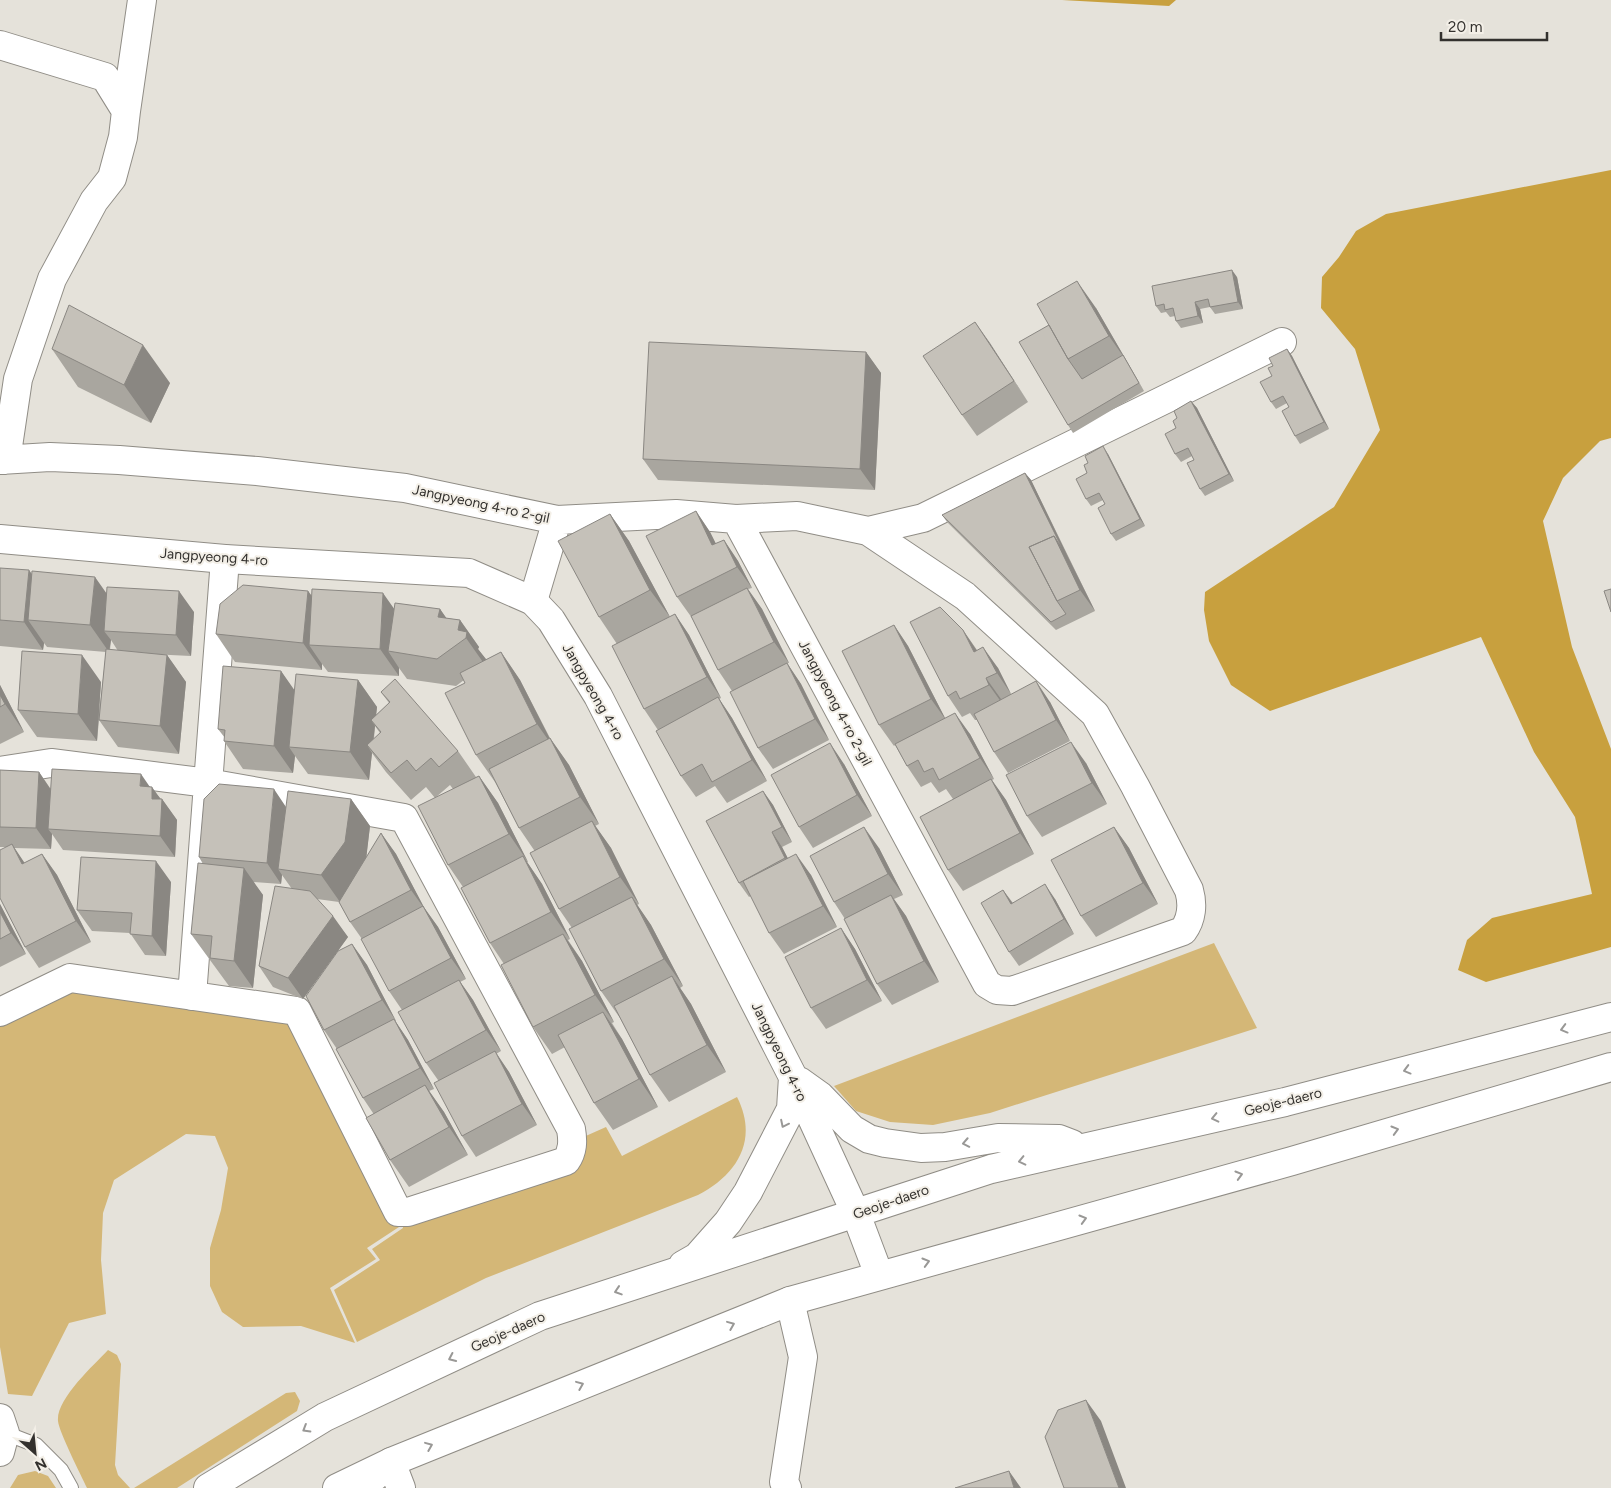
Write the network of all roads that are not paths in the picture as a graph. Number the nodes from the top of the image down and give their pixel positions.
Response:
1 (142, 0) edge
2 (0, 45) edge
3 (126, 111) junction
4 (1282, 342) dead end
5 (3, 460) edge
6 (557, 520) junction
7 (736, 520) junction
8 (868, 531) junction
9 (0, 539) edge
10 (225, 559) junction
11 (532, 601) junction
12 (0, 771) edge
13 (208, 782) junction
14 (192, 996) junction
15 (0, 1012) edge
16 (1611, 1017) edge
17 (1611, 1067) edge
18 (793, 1076) junction
19 (1082, 1148) junction
20 (856, 1214) junction
21 (879, 1275) junction
22 (665, 1276) junction
23 (790, 1301) junction
24 (2, 1434) edge
25 (391, 1462) junction
26 (779, 1486) edge
27 (71, 1488) edge
28 (208, 1488) edge
29 (337, 1488) edge
30 (362, 1488) edge
31 (401, 1488) edge

1 - 3 street
2 - 3 street
3 - 5 street
4 - 8 street
5 - 6 street, Jangpyeong 4-ro 2-gil
6 - 7 street, Jangpyeong 4-ro 2-gil
6 - 11 street
7 - 8 street
7 - 8 street, Jangpyeong 4-ro 2-gil
9 - 10 street, Jangpyeong 4-ro
10 - 11 street, Jangpyeong 4-ro
10 - 13 street
11 - 18 street, Jangpyeong 4-ro
12 - 13 street
13 - 14 street
13 - 14 street
14 - 15 street
16 -> 19 street, Geoje-daero
21 -> 17 street
19 -> 18 street
18 - 20 street, Jangpyeong 4-ro
18 -> 22 street
19 -> 20 street, Geoje-daero
20 - 21 street, Jangpyeong 4-ro
20 - 22 street, Geoje-daero
21 - 23 street
22 -> 28 street, Geoje-daero
25 -> 23 street
23 - 26 street
24 - 27 lane
25 - 29 street
25 - 30 street
25 - 31 street

